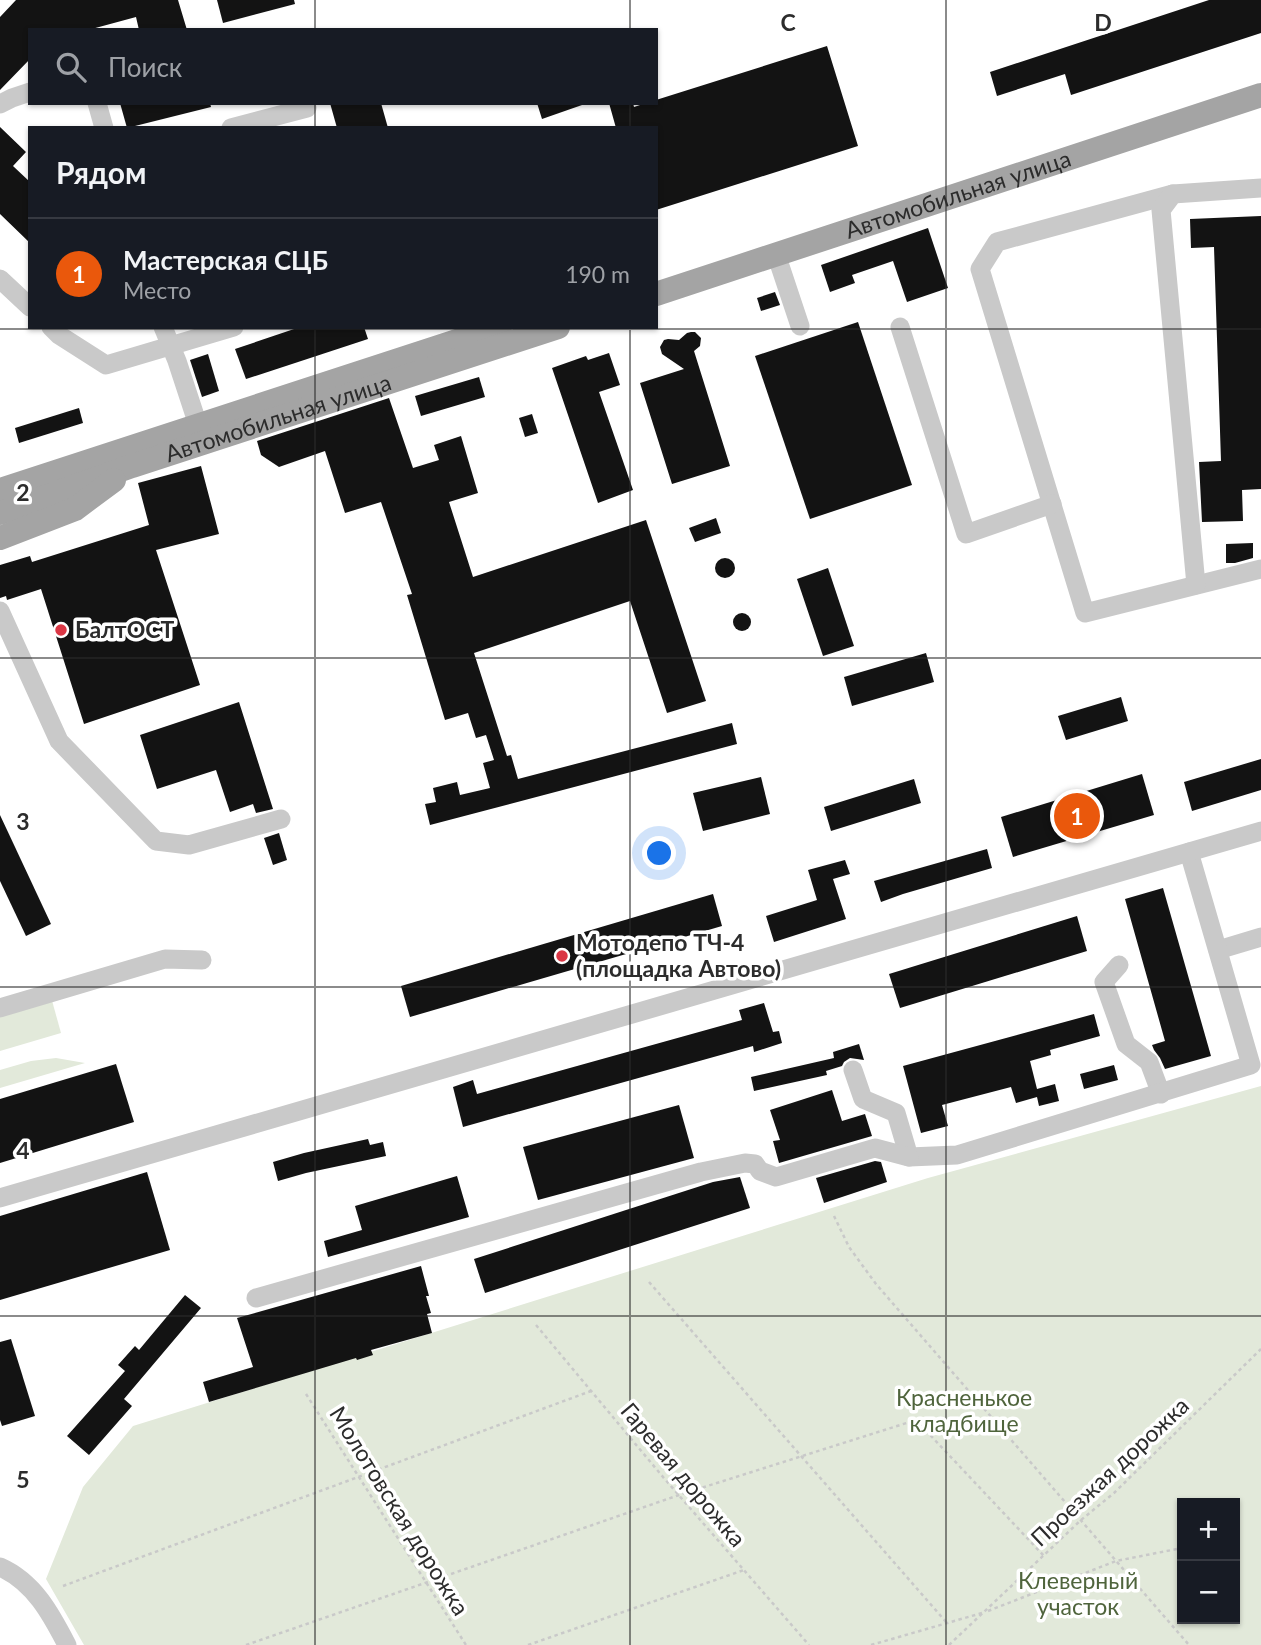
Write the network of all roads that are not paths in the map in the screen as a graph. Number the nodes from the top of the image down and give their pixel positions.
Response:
1 (1261, 79) edge
2 (28, 93) edge
3 (1261, 95) edge
4 (0, 104) edge
5 (98, 105) edge
6 (307, 108) dead end
7 (103, 126) edge
8 (239, 126) edge
9 (1261, 188) edge
10 (1173, 194) junction
11 (776, 254) junction
12 (658, 275) edge
13 (0, 279) edge
14 (658, 293) edge
15 (28, 305) edge
16 (800, 326) dead end
17 (900, 327) dead end
18 (53, 329) edge
19 (164, 329) edge
20 (227, 329) edge
21 (494, 329) edge
22 (552, 329) edge
23 (170, 346) junction
24 (198, 425) junction
25 (132, 466) junction
26 (0, 490) edge
27 (1052, 504) junction
28 (0, 513) edge
29 (0, 538) edge
30 (1261, 569) edge
31 (1196, 585) junction
32 (0, 611) edge
33 (281, 819) dead end
34 (1261, 831) edge
35 (1189, 852) junction
36 (1261, 937) edge
37 (1217, 950) junction
38 (202, 960) dead end
39 (1119, 965) dead end
40 (0, 1008) edge
41 (853, 1070) dead end
42 (1161, 1094) junction
43 (909, 1157) junction
44 (0, 1198) edge
45 (256, 1298) dead end
46 (0, 1567) edge
47 (67, 1645) edge

1 - 12 main road, Автомобильная улица
2 - 4 lane
3 - 11 main road, Автомобильная улица
5 - 7 lane
6 - 8 lane
9 - 10 lane
10 - 27 lane
10 - 31 lane
11 - 14 main road, Автомобильная улица
11 - 16 lane
13 - 15 lane
17 - 27 lane
18 - 23 lane
19 - 23 lane
20 - 23 lane
21 - 24 main road, Автомобильная улица
22 - 25 main road, Автомобильная улица
23 - 24 lane
24 - 26 main road, Автомобильная улица
25 - 28 main road, Автомобильная улица
25 - 29 main road
27 - 31 lane
30 - 31 lane
32 - 33 lane
34 - 35 lane
35 - 37 lane
35 - 44 lane
36 - 37 lane
37 - 42 lane
38 - 40 lane
39 - 42 lane
41 - 43 lane
42 - 43 lane
43 - 45 lane
46 - 47 lane

